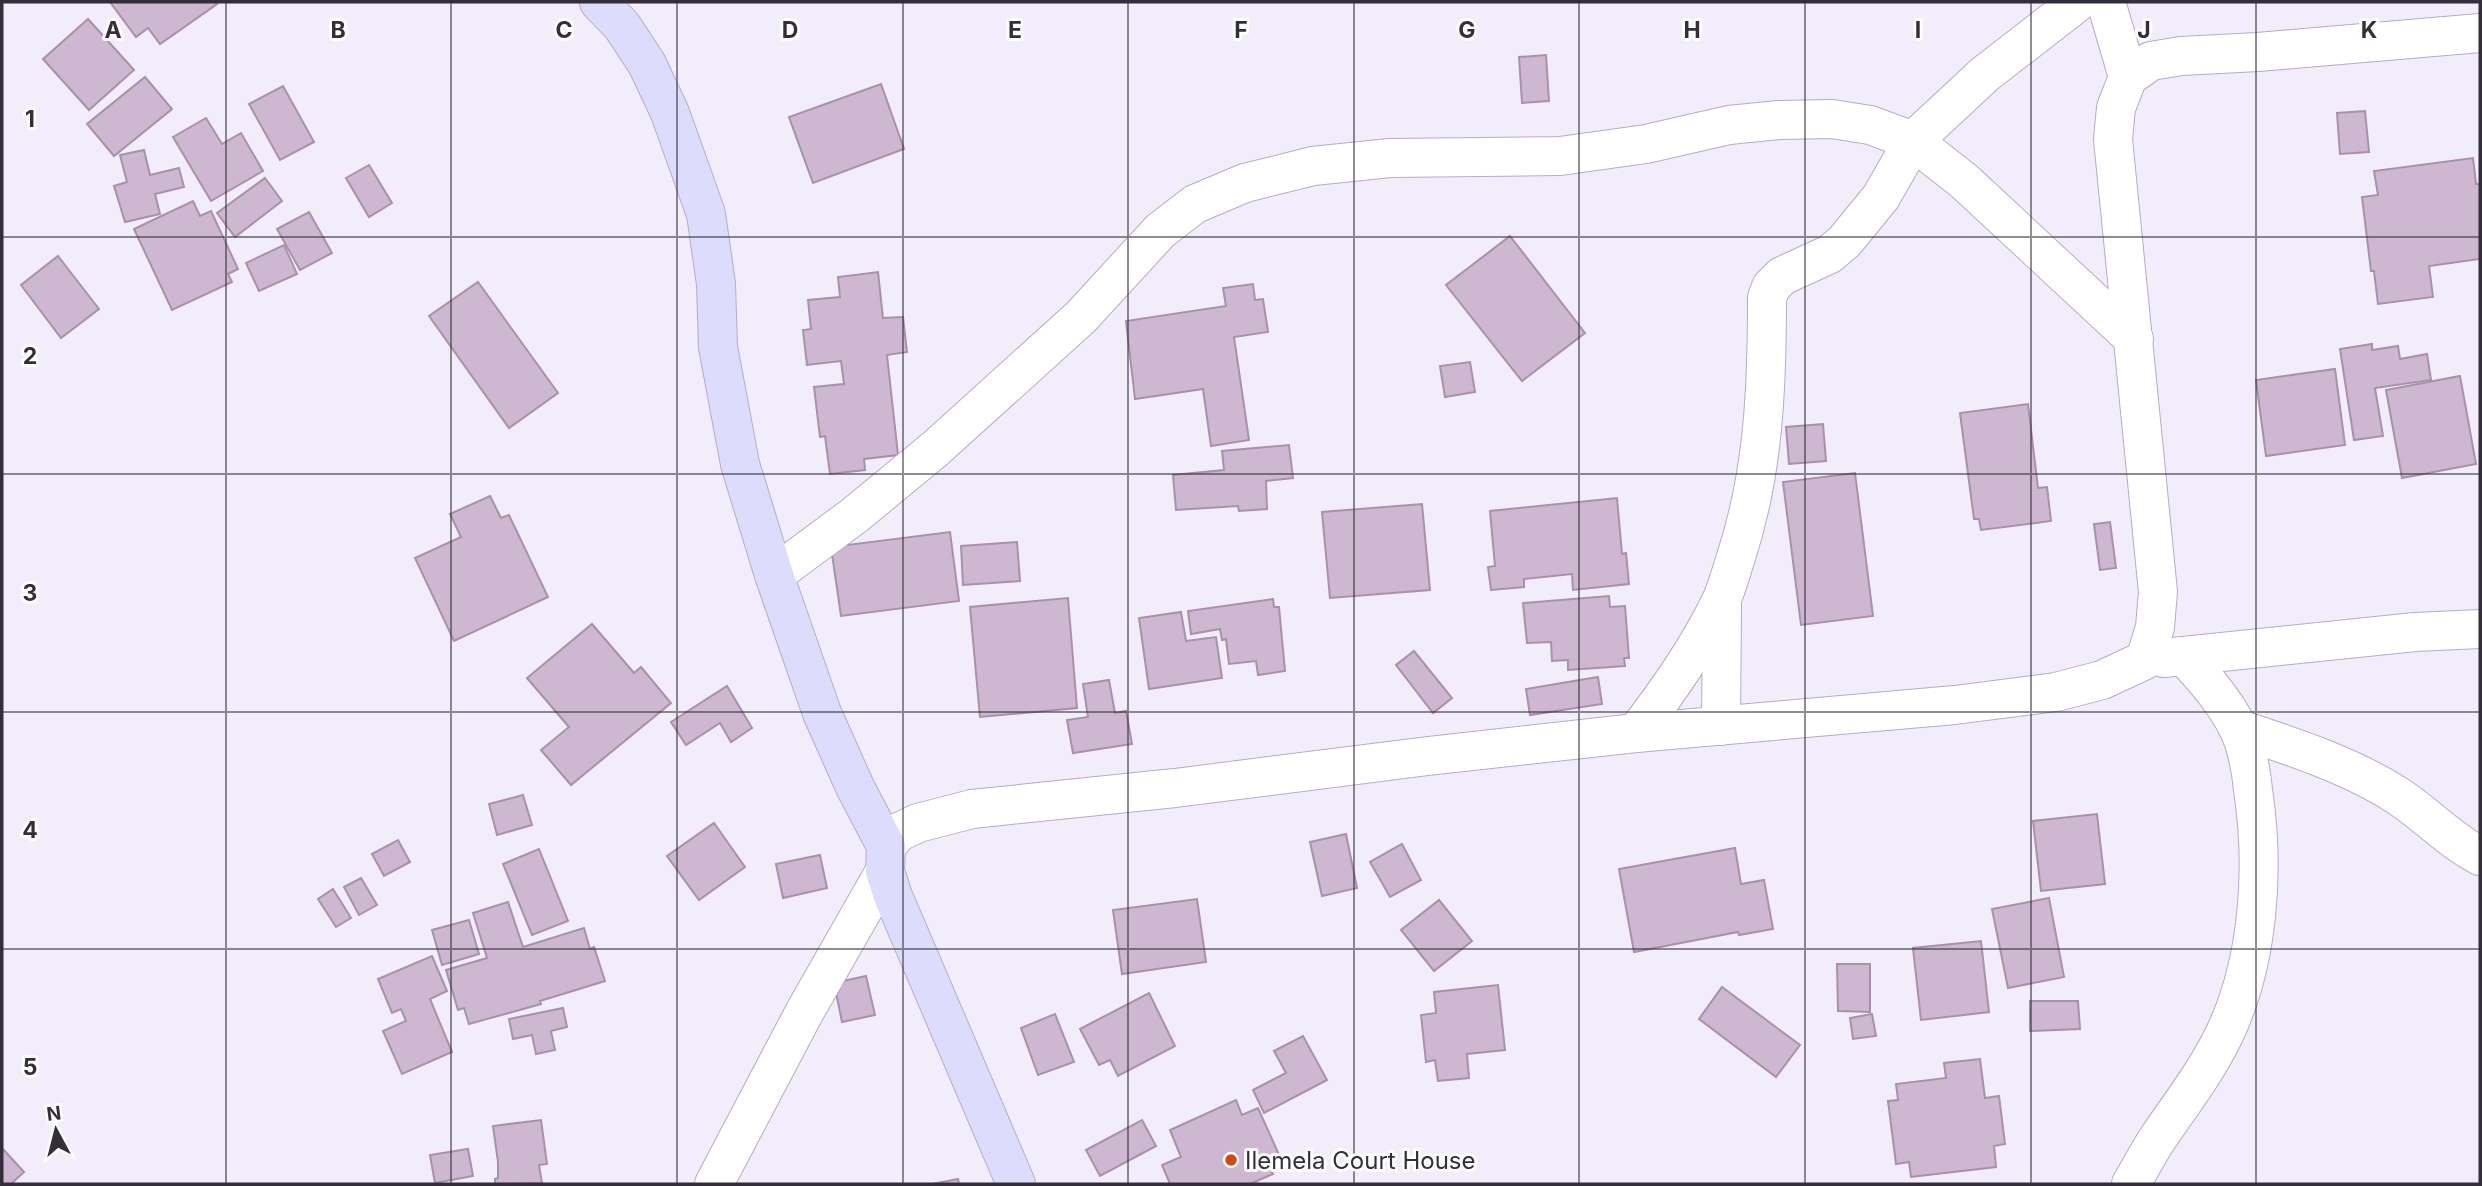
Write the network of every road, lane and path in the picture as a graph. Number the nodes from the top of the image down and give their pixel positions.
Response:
1 (599, 2) edge
2 (2078, 2) edge
3 (2106, 2) edge
4 (2480, 33) edge
5 (2128, 77) junction
6 (1913, 141) junction
7 (2134, 339) junction
8 (774, 575) junction
9 (1722, 600) junction
10 (2480, 629) edge
11 (2184, 656) junction
12 (2145, 660) junction
13 (1721, 726) junction
14 (2239, 729) junction
15 (1636, 733) junction
16 (2480, 856) edge
17 (886, 859) junction
18 (714, 1184) edge
19 (1016, 1184) edge
20 (2131, 1184) edge

1 - 8 street
2 - 6 street
3 - 5 street
4 - 5 street
5 - 7 street
6 - 7 street
6 - 8 street
6 - 9 street
7 - 12 street
8 - 17 street
9 - 13 street
9 - 15 street
10 - 11 street
11 - 12 street
11 - 14 street
12 - 13 street
13 - 15 street
14 - 16 street
14 - 20 street
15 - 17 street
17 - 18 street
17 - 19 street

